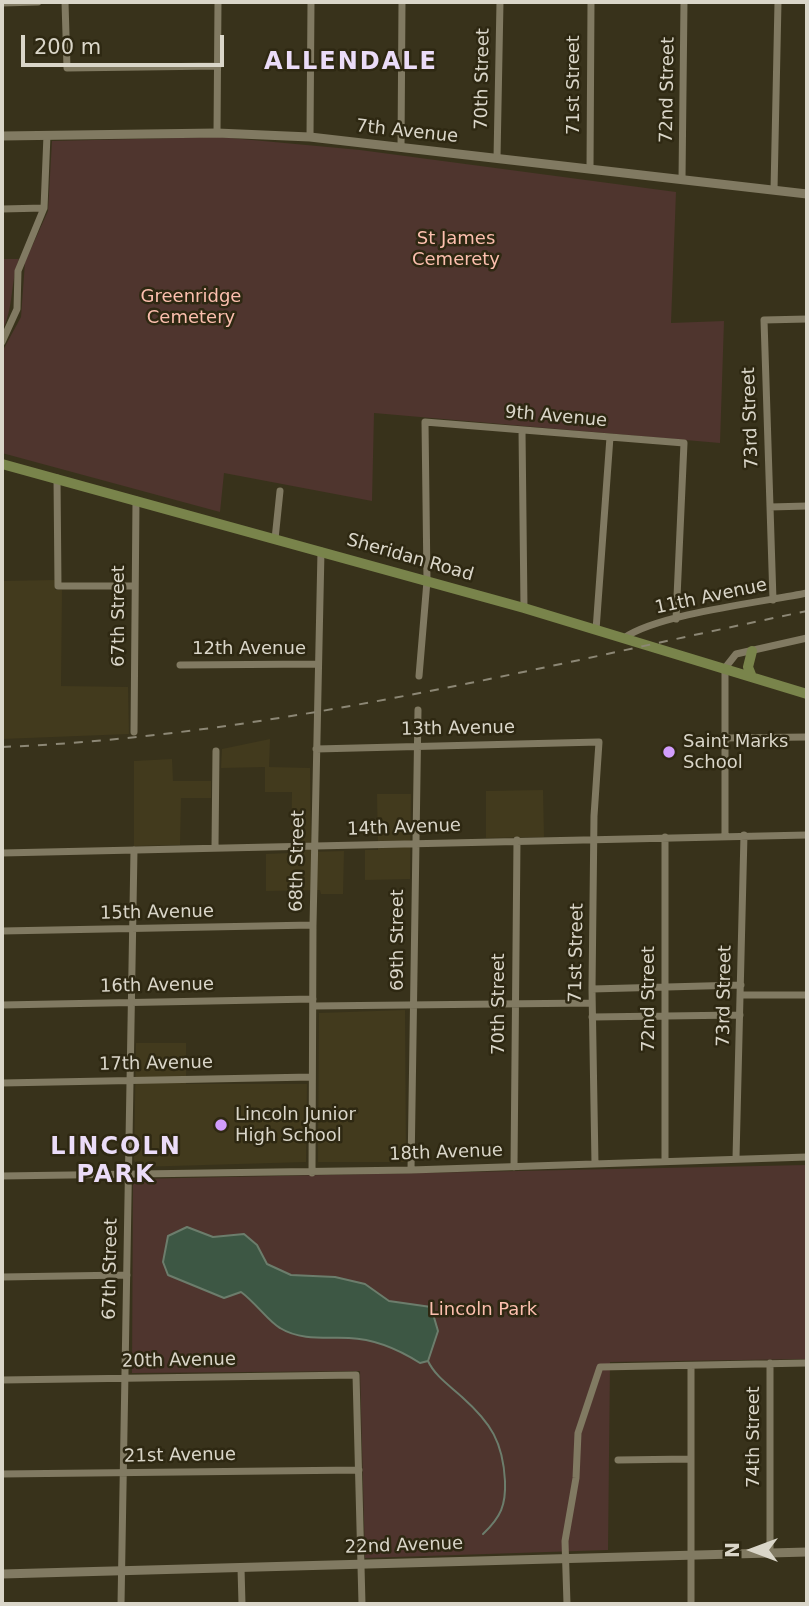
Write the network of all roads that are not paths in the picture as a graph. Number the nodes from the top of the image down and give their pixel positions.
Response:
1 (38, 2) edge
2 (65, 2) edge
3 (218, 2) edge
4 (311, 2) edge
5 (402, 2) edge
6 (500, 2) edge
7 (591, 2) edge
8 (684, 2) edge
9 (778, 2) edge
10 (2, 3) edge
11 (218, 65) junction
12 (217, 133) junction
13 (47, 135) junction
14 (2, 136) edge
15 (310, 137) junction
16 (401, 148) junction
17 (497, 158) junction
18 (590, 169) junction
19 (682, 179) junction
20 (774, 190) junction
21 (807, 194) edge
22 (44, 208) junction
23 (2, 209) edge
24 (807, 319) edge
25 (2, 342) edge
26 (522, 429) junction
27 (610, 437) junction
28 (2, 464) edge
29 (57, 478) junction
30 (280, 491) dead end
31 (136, 499) junction
32 (807, 506) edge
33 (770, 507) junction
34 (275, 539) junction
35 (321, 551) junction
36 (427, 581) junction
37 (134, 586) junction
38 (807, 593) edge
39 (773, 600) junction
40 (524, 608) junction
41 (676, 619) junction
42 (596, 630) junction
43 (624, 638) junction
44 (807, 638) edge
45 (752, 651) junction
46 (318, 664) junction
47 (180, 665) dead end
48 (725, 668) junction
49 (419, 676) dead end
50 (752, 677) junction
51 (807, 694) edge
52 (418, 710) dead end
53 (134, 732) dead end
54 (807, 737) edge
55 (725, 738) junction
56 (599, 742) joint
57 (417, 745) junction
58 (316, 748) junction
59 (216, 751) dead end
60 (744, 835) junction
61 (807, 835) edge
62 (725, 836) junction
63 (665, 837) junction
64 (594, 839) junction
65 (517, 840) junction
66 (415, 844) junction
67 (215, 847) junction
68 (315, 847) junction
69 (134, 850) junction
70 (2, 853) edge
71 (313, 925) junction
72 (132, 929) junction
73 (2, 931) edge
74 (741, 985) junction
75 (665, 986) junction
76 (592, 989) junction
77 (741, 995) junction
78 (807, 995) edge
79 (131, 1002) junction
80 (313, 1002) junction
81 (513, 1002) junction
82 (592, 1003) junction
83 (2, 1005) edge
84 (414, 1006) junction
85 (740, 1015) junction
86 (665, 1016) junction
87 (592, 1017) junction
88 (312, 1077) junction
89 (130, 1081) junction
90 (2, 1083) edge
91 (807, 1157) edge
92 (736, 1158) junction
93 (665, 1160) junction
94 (595, 1164) junction
95 (514, 1167) junction
96 (411, 1171) junction
97 (312, 1172) junction
98 (129, 1173) junction
99 (2, 1176) edge
100 (127, 1275) junction
101 (2, 1278) edge
102 (770, 1363) junction
103 (807, 1363) edge
104 (691, 1366) junction
105 (125, 1378) junction
106 (2, 1380) edge
107 (690, 1459) junction
108 (618, 1460) dead end
109 (359, 1470) junction
110 (124, 1472) junction
111 (2, 1474) edge
112 (770, 1552) junction
113 (807, 1552) edge
114 (691, 1555) junction
115 (566, 1558) junction
116 (362, 1563) junction
117 (241, 1568) junction
118 (122, 1572) junction
119 (2, 1574) edge
120 (121, 1604) edge
121 (242, 1604) edge
122 (362, 1604) edge
123 (567, 1604) edge
124 (691, 1604) edge

1 - 10 street
2 - 11 street
3 - 11 street
4 - 15 street
5 - 16 street
6 - 17 street, 70th Street
7 - 18 street, 71st Street
8 - 19 street, 72nd Street
9 - 20 street
11 - 12 street
12 - 13 street, 7th Avenue
12 - 15 street, 7th Avenue
13 - 14 street, 7th Avenue
13 - 22 street
15 - 16 street, 7th Avenue
16 - 17 street, 7th Avenue
17 - 18 street, 7th Avenue
18 - 19 street, 7th Avenue
19 - 20 street, 7th Avenue
20 - 21 street, 7th Avenue
22 - 23 street
22 - 25 street
24 - 33 street, 73rd Street
26 - 27 street, 9th Avenue
26 - 36 street, 9th Avenue
26 - 40 street
27 - 41 street, 9th Avenue
27 - 42 street
28 - 29 main road, Sheridan Road
29 - 31 main road, Sheridan Road
29 - 37 street
30 - 34 street
31 - 34 main road, Sheridan Road
31 - 37 street, 67th Street
32 - 33 street
33 - 39 street, 73rd Street
34 - 35 main road, Sheridan Road
35 - 36 main road, Sheridan Road
35 - 46 street, 68th Street
36 - 40 main road, Sheridan Road
36 - 49 street
37 - 53 street, 67th Street
38 - 39 street, 11th Avenue
39 - 41 street, 11th Avenue
40 - 42 main road, Sheridan Road
41 - 43 street, 11th Avenue
42 - 43 main road, Sheridan Road
43 - 48 main road, Sheridan Road
44 - 45 street
45 - 48 street
45 - 50 main road
46 - 47 street, 12th Avenue
46 - 58 street, 68th Street
48 - 50 main road, Sheridan Road
48 - 55 street
50 - 51 main road, Sheridan Road
52 - 57 street, 69th Street
54 - 55 street
55 - 62 street
56 - 57 street, 13th Avenue
56 - 64 street, 71st Street
57 - 58 street, 13th Avenue
57 - 66 street, 69th Street
58 - 68 street, 68th Street
59 - 67 street
60 - 61 street, 14th Avenue
60 - 62 street, 14th Avenue
60 - 74 street, 73rd Street
62 - 63 street, 14th Avenue
63 - 64 street, 14th Avenue
63 - 75 street, 72nd Street
64 - 65 street, 14th Avenue
64 - 76 street, 71st Street
65 - 66 street, 14th Avenue
65 - 81 street, 70th Street
66 - 68 street, 14th Avenue
66 - 84 street, 69th Street
67 - 68 street, 14th Avenue
67 - 69 street, 14th Avenue
68 - 71 street, 68th Street
69 - 70 street, 14th Avenue
69 - 72 street, 67th Street
71 - 72 street, 15th Avenue
71 - 80 street, 68th Street
72 - 73 street, 15th Avenue
72 - 79 street, 67th Street
74 - 75 street
74 - 77 street, 73rd Street
75 - 76 street
75 - 86 street, 72nd Street
76 - 82 street, 71st Street
77 - 78 street
77 - 85 street, 73rd Street
79 - 80 street, 16th Avenue
79 - 83 street, 16th Avenue
79 - 89 street, 67th Street
80 - 84 street, 16th Avenue
80 - 88 street, 68th Street
81 - 82 street, 16th Avenue
81 - 84 street, 16th Avenue
81 - 95 street, 70th Street
82 - 87 street, 71st Street
84 - 96 street, 69th Street
85 - 86 street
85 - 92 street, 73rd Street
86 - 87 street
86 - 93 street, 72nd Street
87 - 94 street, 71st Street
88 - 89 street, 17th Avenue
88 - 97 street, 68th Street
89 - 90 street, 17th Avenue
89 - 98 street, 67th Street
91 - 92 street, 18th Avenue
92 - 93 street, 18th Avenue
93 - 94 street, 18th Avenue
94 - 95 street, 18th Avenue
95 - 96 street, 18th Avenue
96 - 97 street, 18th Avenue
97 - 98 street, 18th Avenue
98 - 99 street, 18th Avenue
98 - 100 street, 67th Street
100 - 101 street
100 - 105 street, 67th Street
102 - 103 street
102 - 104 street
102 - 112 street, 74th Street
104 - 107 street
104 - 115 street
105 - 106 street, 20th Avenue
105 - 109 street, 20th Avenue
105 - 110 street, 67th Street
107 - 108 street
107 - 114 street
109 - 110 street, 21st Avenue
109 - 116 street
110 - 111 street, 21st Avenue
110 - 118 street, 67th Street
112 - 113 street, 22nd Avenue
112 - 114 street, 22nd Avenue
114 - 115 street, 22nd Avenue
114 - 124 street
115 - 116 street, 22nd Avenue
115 - 123 street
116 - 117 street, 22nd Avenue
116 - 122 street
117 - 118 street, 22nd Avenue
117 - 121 street
118 - 119 street, 22nd Avenue
118 - 120 street, 67th Street

